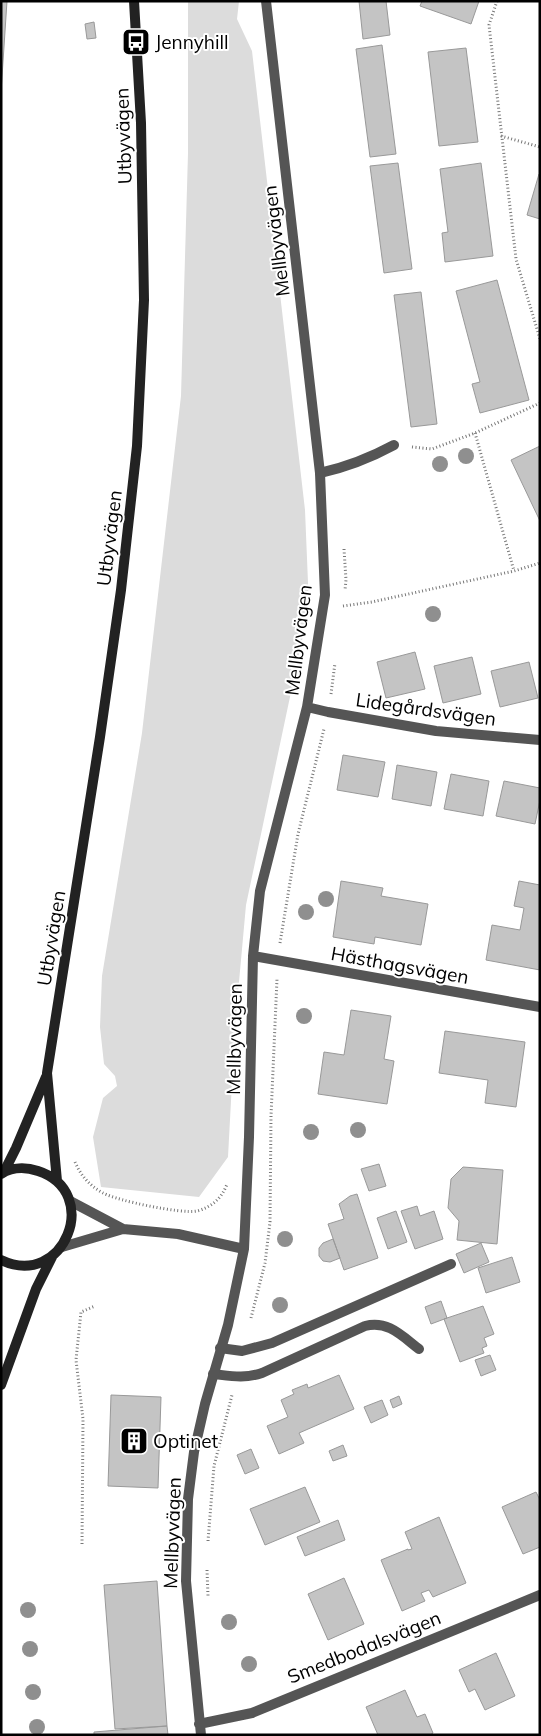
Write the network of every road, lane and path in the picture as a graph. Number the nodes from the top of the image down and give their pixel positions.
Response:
1 (134, 1) edge
2 (266, 1) edge
3 (497, 1) edge
4 (501, 136) junction
5 (540, 147) edge
6 (540, 339) edge
7 (540, 403) edge
8 (475, 433) junction
9 (394, 444) joint
10 (320, 473) junction
11 (540, 563) edge
12 (514, 570) junction
13 (343, 606) dead end
14 (307, 707) junction
15 (540, 740) edge
16 (253, 956) junction
17 (540, 1008) edge
18 (47, 1073) junction
19 (72, 1155) dead end
20 (3, 1173) edge
21 (229, 1179) dead end
22 (57, 1181) junction
23 (70, 1201) junction
24 (122, 1230) junction
25 (62, 1247) junction
26 (244, 1249) junction
27 (52, 1257) junction
28 (1, 1260) edge
29 (451, 1264) dead end
30 (95, 1306) dead end
31 (220, 1348) junction
32 (420, 1349) dead end
33 (213, 1374) junction
34 (1, 1385) edge
35 (82, 1544) dead end
36 (540, 1595) edge
37 (200, 1730) edge

1 - 18 main road, Utbyvägen
2 - 10 street, Mellbyvägen
3 - 4 path
4 - 5 path
4 - 6 path
7 - 8 path
8 - 9 path
8 - 12 path
9 - 10 street
10 - 14 street, Mellbyvägen
11 - 12 path
12 - 13 path
14 - 15 street, Lidegårdsvägen
14 - 16 street, Mellbyvägen
16 - 17 street, Hästhagsvägen
16 - 26 street, Mellbyvägen
18 - 20 main road, Utbyvägen
18 - 22 main road, Utbyvägen
19 - 21 path
20 - 22 main road, Utbyvägen
22 - 23 main road, Utbyvägen
23 - 24 street
23 - 25 main road, Utbyvägen
24 - 25 street
24 - 26 street
25 - 27 main road, Utbyvägen
26 - 31 street, Mellbyvägen
27 - 28 main road, Utbyvägen
27 - 34 main road, Utbyvägen
29 - 31 street
30 - 35 path
31 - 33 street, Mellbyvägen
32 - 33 street
33 - 37 street, Mellbyvägen
36 - 37 street, Smedbodalsvägen

